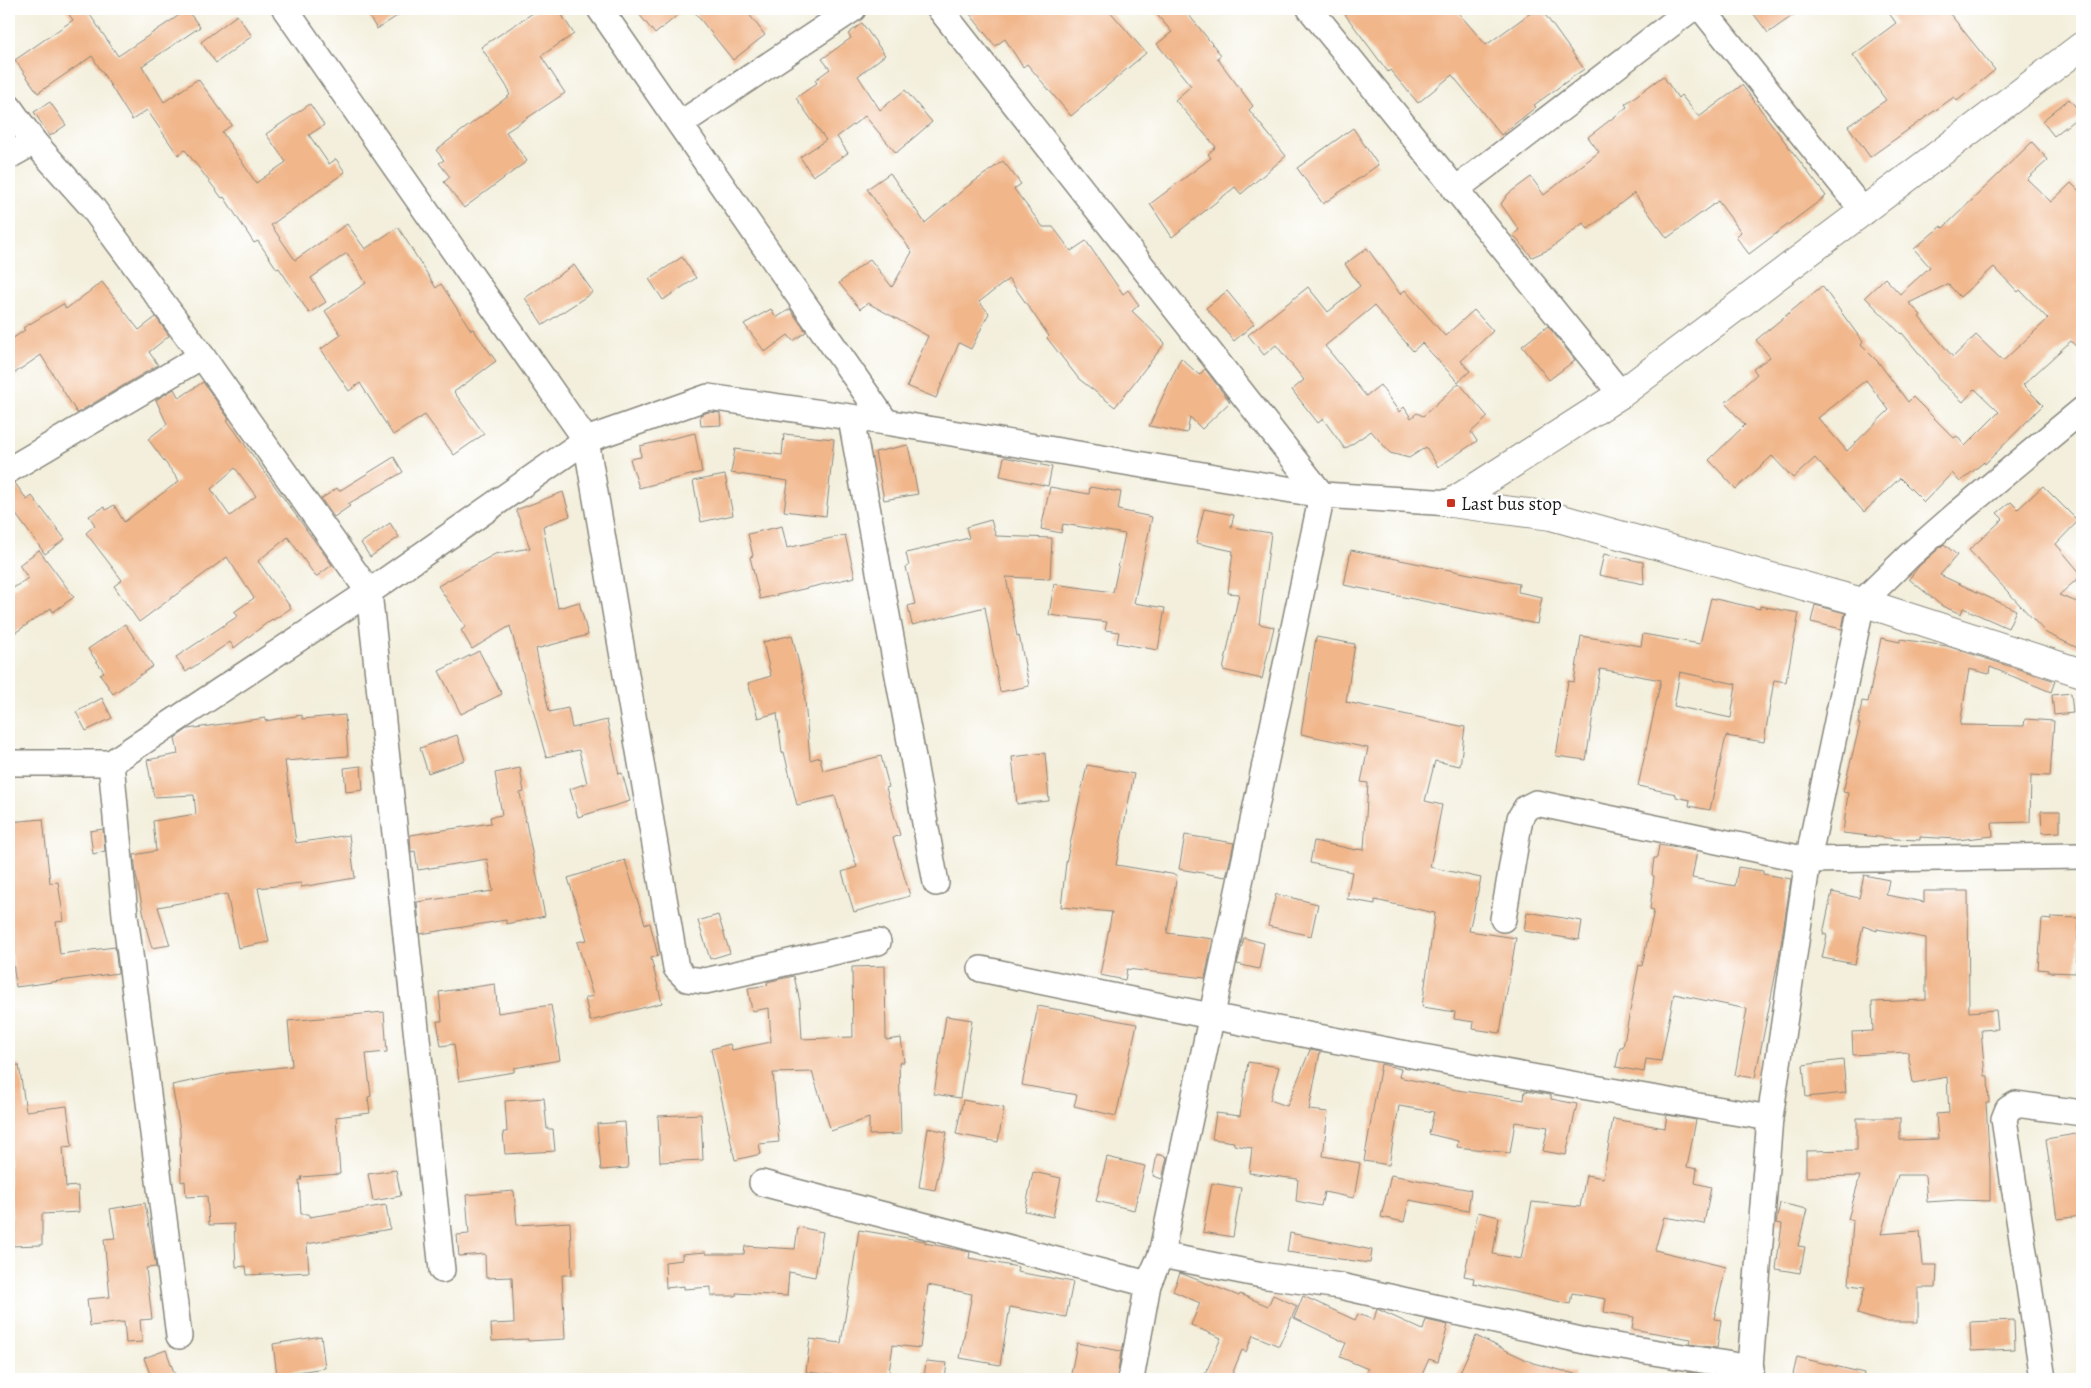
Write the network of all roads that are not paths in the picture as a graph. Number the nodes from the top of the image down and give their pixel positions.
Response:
1 (285, 9) edge
2 (600, 9) edge
3 (852, 9) edge
4 (940, 9) edge
5 (1310, 9) edge
6 (1691, 9) edge
7 (1702, 9) edge
8 (2082, 46) edge
9 (9, 107) edge
10 (680, 124) junction
11 (34, 142) junction
12 (9, 156) edge
13 (1455, 190) junction
14 (1864, 212) junction
15 (202, 356) junction
16 (1621, 394) junction
17 (2082, 410) edge
18 (851, 418) junction
19 (886, 422) junction
20 (586, 440) junction
21 (9, 470) edge
22 (1322, 495) junction
23 (1451, 502) junction
24 (368, 592) junction
25 (1862, 602) junction
26 (2082, 673) edge
27 (9, 763) edge
28 (111, 763) junction
29 (2082, 856) edge
30 (1808, 860) junction
31 (936, 883) dead end
32 (1503, 919) dead end
33 (878, 942) dead end
34 (982, 969) dead end
35 (1212, 1017) junction
36 (2082, 1113) edge
37 (1770, 1118) junction
38 (762, 1183) dead end
39 (1161, 1255) junction
40 (442, 1270) dead end
41 (1148, 1284) junction
42 (179, 1336) dead end
43 (1750, 1374) edge
44 (1132, 1379) edge
45 (2043, 1379) edge

1 - 20 street
2 - 10 street
3 - 10 street
4 - 22 street
5 - 13 street
6 - 13 street
7 - 14 street
8 - 14 street
9 - 11 street
10 - 19 street
11 - 12 street
11 - 15 street
13 - 16 street
14 - 16 street
15 - 21 street
15 - 24 street
16 - 23 street
17 - 25 street
18 - 19 street
18 - 20 street
18 - 31 street
19 - 22 street
20 - 24 street
20 - 33 street
22 - 23 street
22 - 35 street
23 - 25 street
24 - 28 street
24 - 40 street
25 - 26 street
25 - 30 street
27 - 28 street
28 - 42 street
29 - 30 street
30 - 32 street
30 - 37 street
34 - 35 street
35 - 37 street
35 - 39 street
36 - 45 street
37 - 43 street
38 - 41 street
39 - 41 street
39 - 43 street
41 - 44 street

